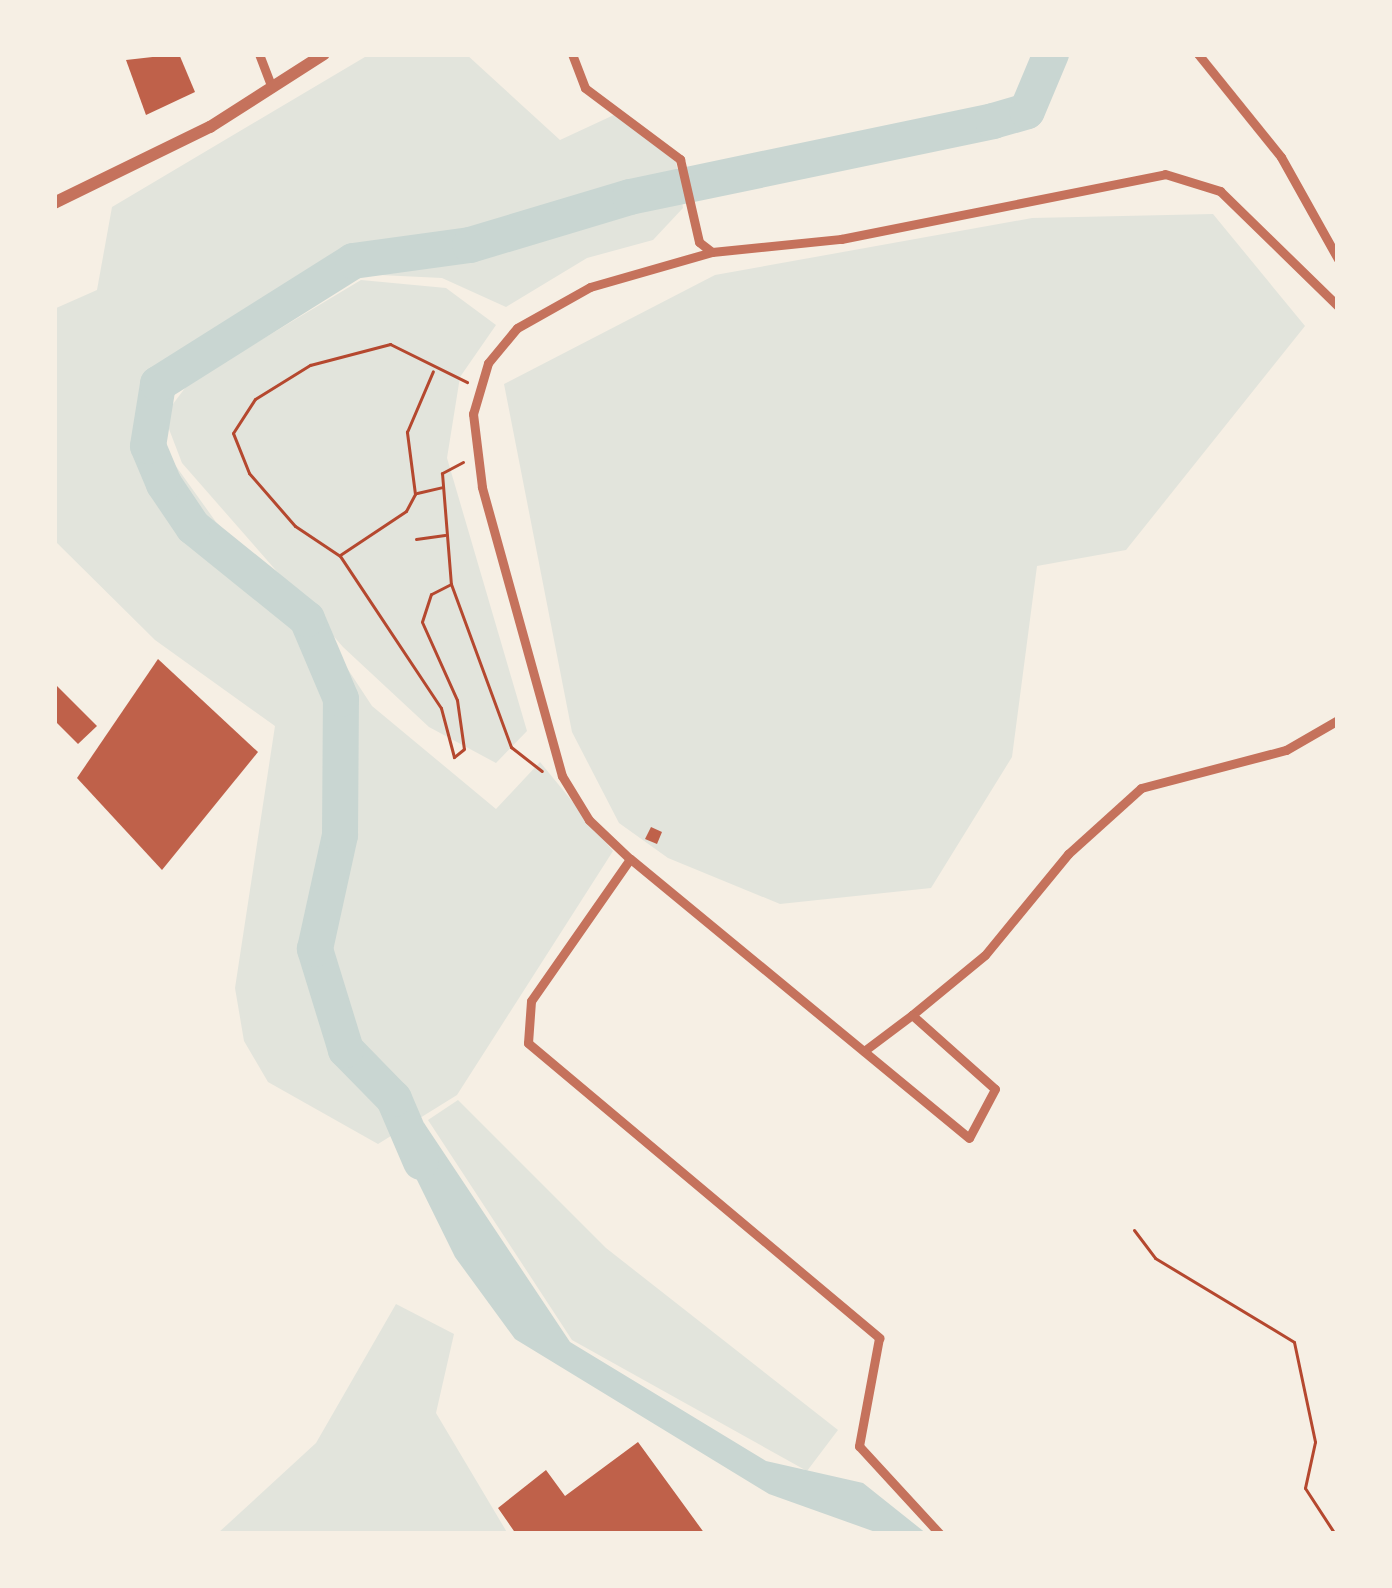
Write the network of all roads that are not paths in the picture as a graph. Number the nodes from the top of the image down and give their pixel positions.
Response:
1 (259, 54) edge
2 (325, 54) edge
3 (572, 54) edge
4 (1198, 54) edge
5 (273, 90) junction
6 (54, 203) edge
7 (712, 252) junction
8 (1338, 259) edge
9 (1338, 305) edge
10 (1338, 720) edge
11 (630, 859) junction
12 (912, 1015) junction
13 (864, 1051) junction
14 (940, 1534) edge

1 - 5 street
2 - 5 street
3 - 7 street
4 - 8 street
5 - 6 street
7 - 9 street
7 - 11 street
10 - 12 street
11 - 13 street
11 - 14 street
12 - 13 street
12 - 13 street

